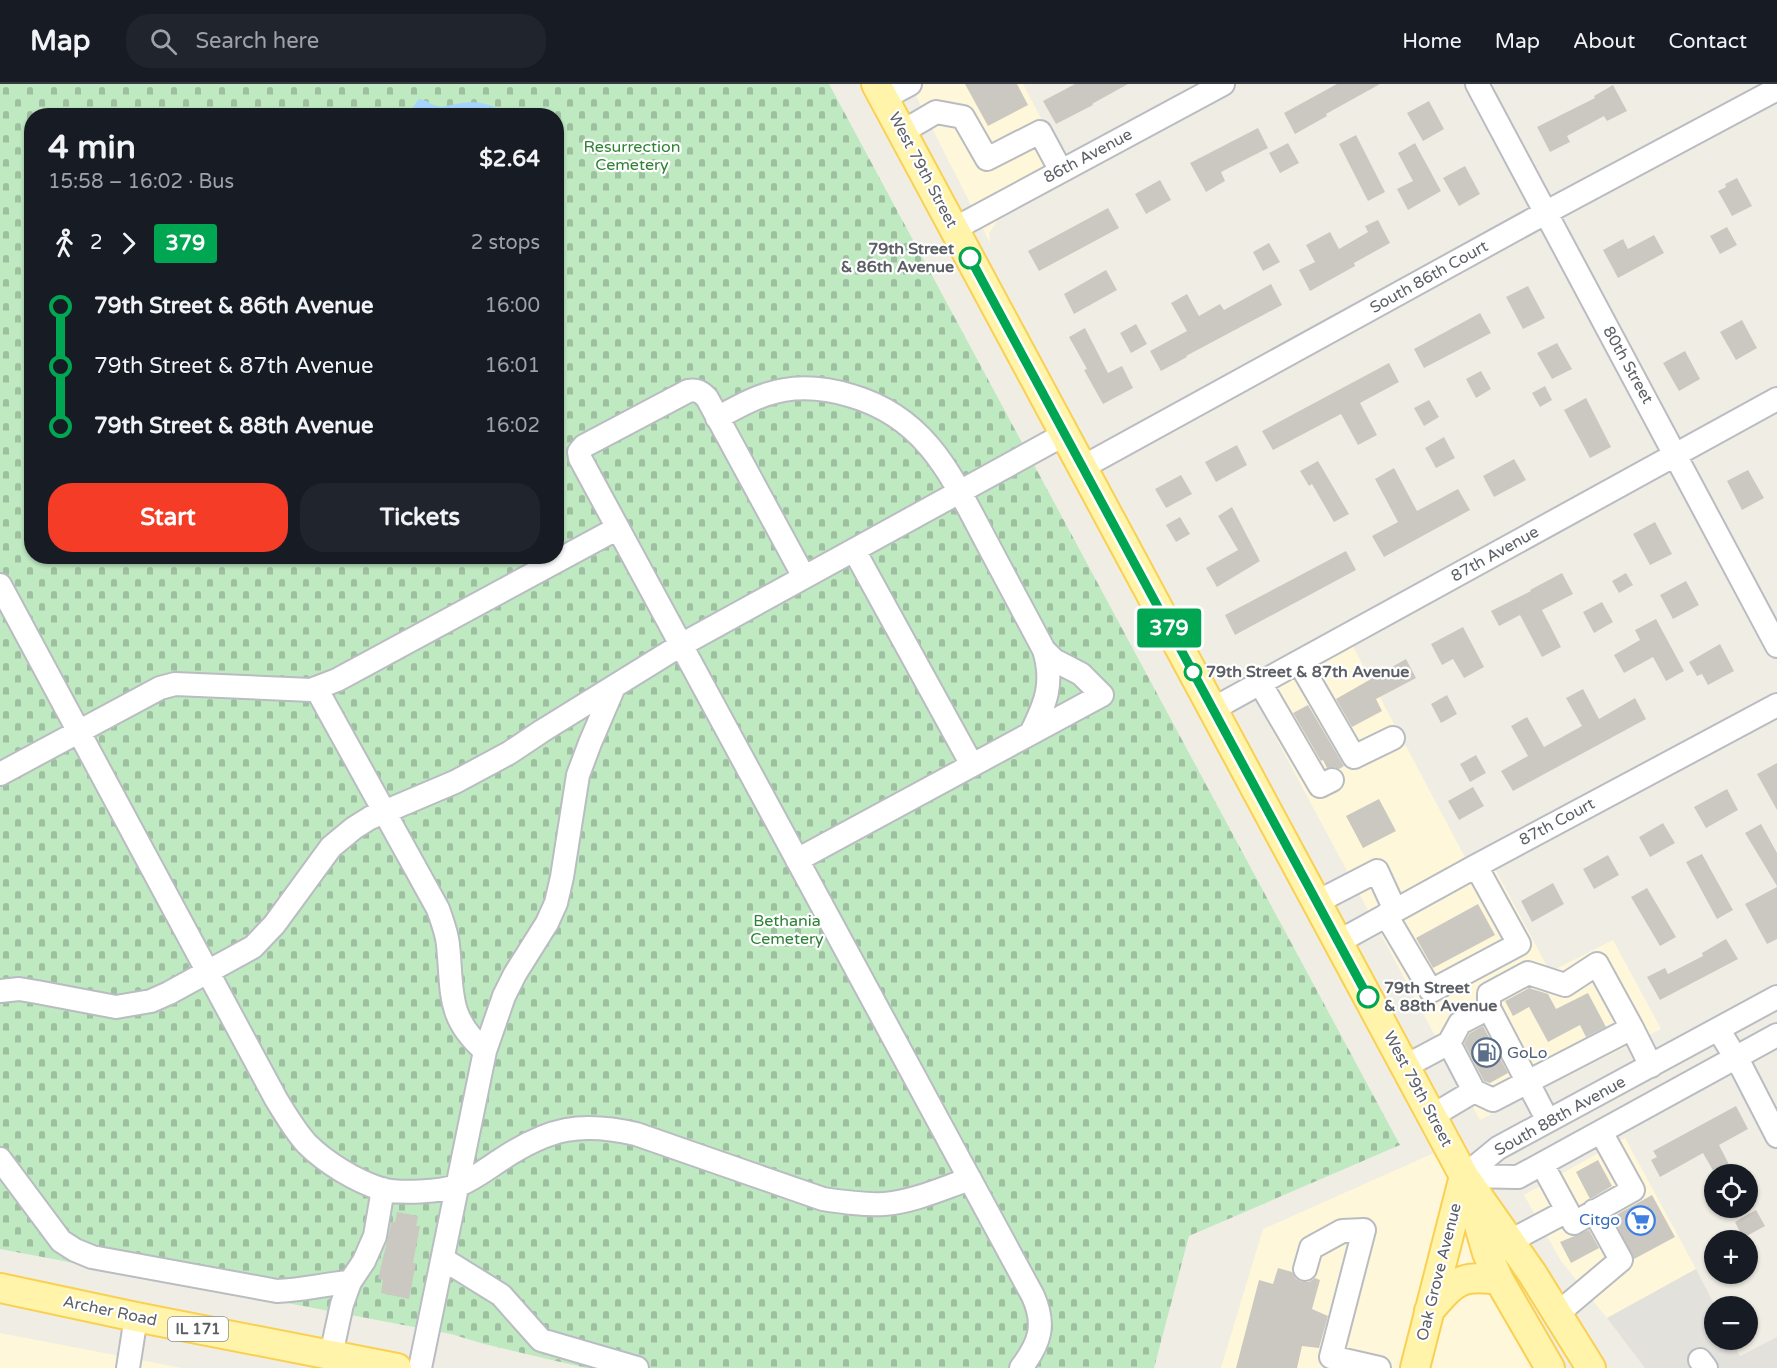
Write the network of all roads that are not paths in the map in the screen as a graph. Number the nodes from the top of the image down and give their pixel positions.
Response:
1 (910, 84) edge
2 (1223, 84) edge
3 (1477, 84) edge
4 (1777, 89) edge
5 (880, 91) edge
6 (902, 132) junction
7 (1061, 171) junction
8 (1545, 213) junction
9 (954, 229) junction
10 (1777, 399) edge
11 (717, 418) junction
12 (1065, 434) junction
13 (1676, 454) junction
14 (1083, 467) junction
15 (960, 492) junction
16 (618, 528) junction
17 (854, 550) junction
18 (564, 557) edge
19 (552, 564) edge
20 (804, 577) junction
21 (0, 585) edge
22 (681, 645) junction
23 (1777, 646) edge
24 (1044, 650) junction
25 (1299, 662) junction
26 (1260, 683) junction
27 (615, 687) junction
28 (316, 688) junction
29 (1777, 705) edge
30 (1213, 709) junction
31 (78, 731) junction
32 (1031, 733) junction
33 (1394, 738) dead end
34 (972, 765) junction
35 (0, 774) edge
36 (1332, 780) dead end
37 (385, 812) junction
38 (797, 860) junction
39 (1476, 866) junction
40 (1317, 902) junction
41 (1391, 913) junction
42 (1338, 942) junction
43 (208, 972) junction
44 (0, 990) edge
45 (1777, 997) edge
46 (1489, 1008) junction
47 (1632, 1028) junction
48 (1718, 1029) junction
49 (1777, 1035) edge
50 (1449, 1043) junction
51 (485, 1051) junction
52 (1736, 1058) junction
53 (1406, 1066) junction
54 (1651, 1066) junction
55 (1528, 1082) junction
56 (1474, 1091) junction
57 (1432, 1116) junction
58 (1548, 1121) junction
59 (1601, 1132) junction
60 (1777, 1136) edge
61 (0, 1159) edge
62 (1542, 1164) junction
63 (1464, 1176) junction
64 (970, 1179) junction
65 (458, 1186) junction
66 (382, 1189) junction
67 (1567, 1211) junction
68 (1594, 1211) junction
69 (1499, 1247) junction
70 (443, 1259) junction
71 (1305, 1269) dead end
72 (1499, 1280) junction
73 (350, 1282) junction
74 (0, 1288) edge
75 (1429, 1311) junction
76 (1557, 1314) junction
77 (136, 1317) junction
78 (331, 1355) junction
79 (1330, 1362) edge
80 (128, 1368) edge
81 (397, 1368) edge
82 (420, 1368) edge
83 (637, 1368) edge
84 (1021, 1368) edge
85 (1379, 1368) edge
86 (1415, 1368) edge
87 (1550, 1368) edge
88 (1591, 1368) edge

1 - 5 street
2 - 7 street, 86th Avenue
3 - 8 street, 80th Street
4 - 8 street, South 86th Court
5 - 6 main road, West 79th Street
6 - 7 street
6 - 9 main road, West 79th Street
7 - 9 street, 86th Avenue
8 - 13 street, 80th Street
8 - 14 street, South 86th Court
9 - 12 main road, West 79th Street
10 - 13 street, 87th Avenue
11 - 15 street
11 - 16 street
11 - 20 street
12 - 14 main road, West 79th Street
12 - 15 street
13 - 23 street, 80th Street
13 - 25 street, 87th Avenue
14 - 30 main road, West 79th Street
15 - 17 street
15 - 24 street
16 - 18 street
16 - 22 street
17 - 20 street
17 - 34 street
19 - 28 street
20 - 22 street
21 - 31 street
22 - 27 street
22 - 38 street
24 - 32 street
24 - 32 street
25 - 26 street, 87th Avenue
25 - 33 street
26 - 30 street, 87th Avenue
26 - 36 street
27 - 37 street
27 - 51 street
28 - 31 street
28 - 37 street
29 - 39 street, 87th Court
30 - 40 main road, West 79th Street
31 - 35 street
31 - 43 street
32 - 34 street
34 - 38 street
37 - 43 street
37 - 51 street
38 - 64 street
39 - 41 street, 87th Court
39 - 41 street
40 - 41 street
40 - 42 main road, West 79th Street
41 - 42 street, 87th Court
42 - 53 main road, West 79th Street
43 - 44 street
43 - 66 street
45 - 48 street, South 88th Avenue
46 - 47 street
46 - 50 street
46 - 55 street
47 - 54 street
47 - 55 street
48 - 52 street
48 - 54 street, South 88th Avenue
49 - 52 street, South 88th Avenue
50 - 53 street
50 - 56 street
51 - 65 street
52 - 59 street, South 88th Avenue
52 - 60 street
53 - 57 main road, West 79th Street
54 - 58 street, South 88th Avenue
55 - 56 street
55 - 58 street
56 - 57 street
57 - 63 main road, West 79th Street
58 - 63 street, South 88th Avenue
59 - 62 street, South 88th Avenue
59 - 68 street
61 - 73 street
62 - 63 street, South 88th Avenue
62 - 67 street
63 - 69 main road, West 79th Street
63 - 75 main road, Oak Grove Avenue
64 - 65 street
64 - 84 street
65 - 66 street
65 - 70 street
66 - 73 street
67 - 68 street
67 - 69 street
68 - 76 street
69 - 72 main road
69 - 76 main road
70 - 82 street
70 - 83 street
71 - 79 street
72 - 75 main road
72 - 87 main road
73 - 78 street
74 - 77 main road, Archer Road / IL 171
75 - 86 main road, Oak Grove Avenue
76 - 88 main road
77 - 78 main road, Archer Road / IL 171
77 - 80 street
78 - 81 main road, Archer Road / IL 171
79 - 85 street

